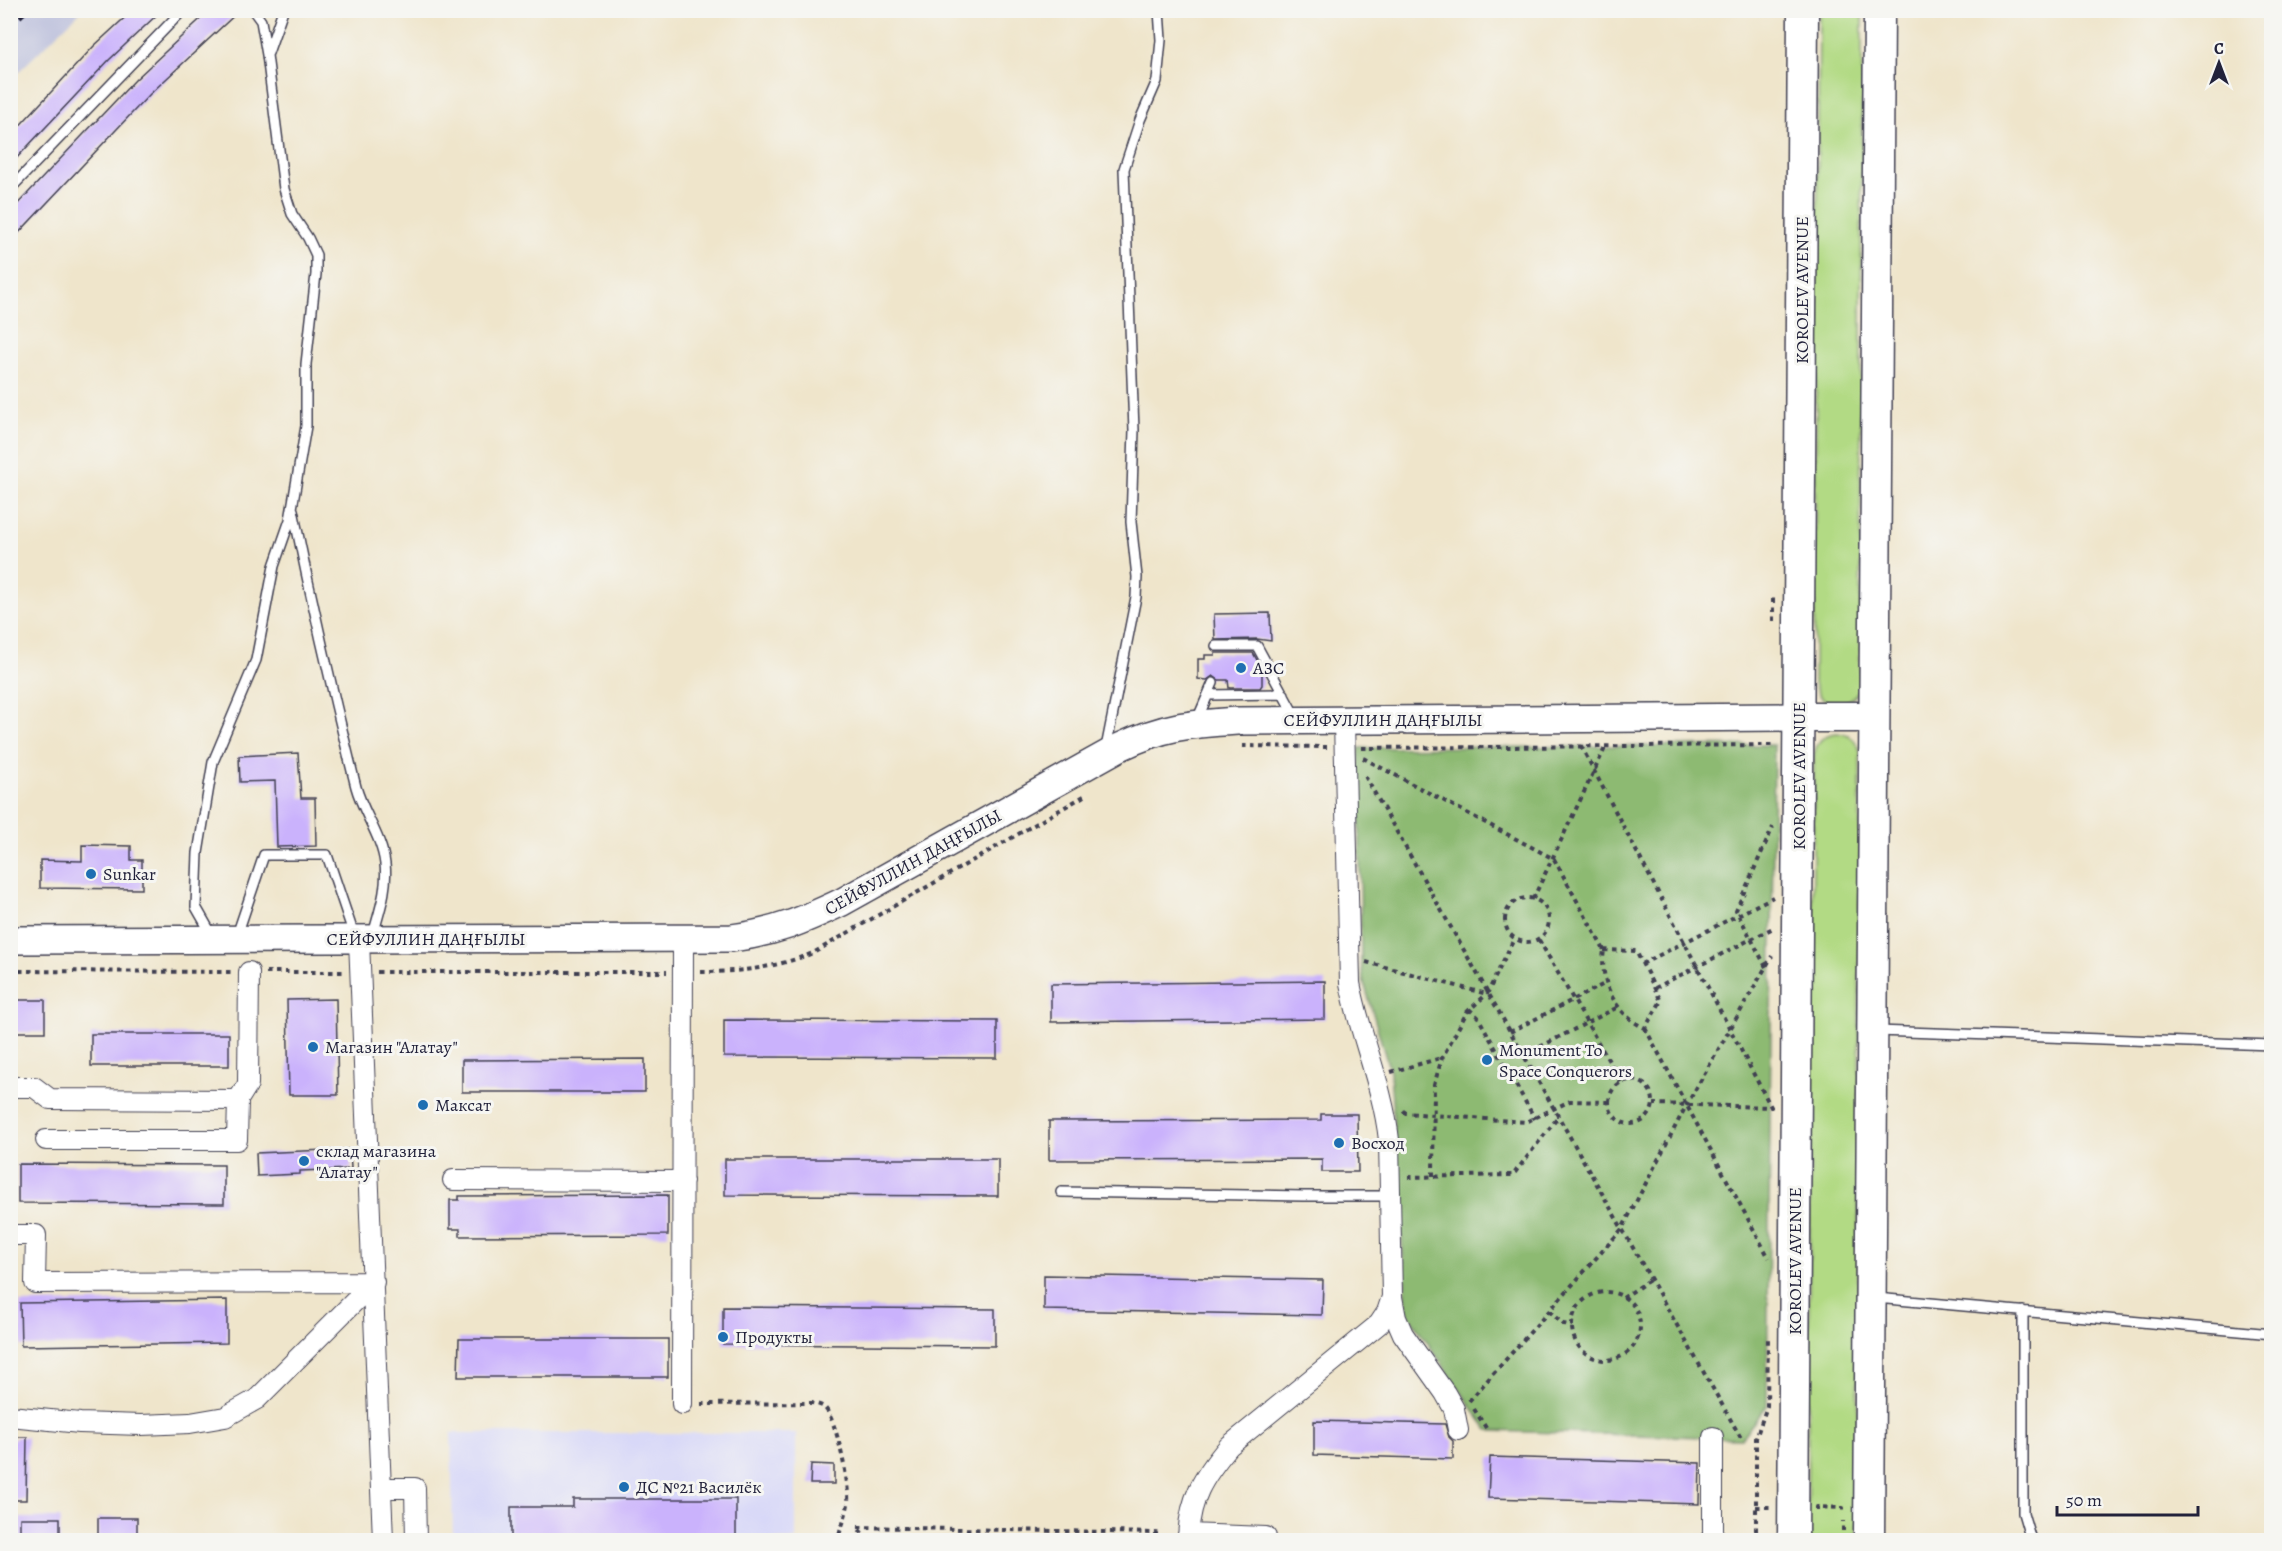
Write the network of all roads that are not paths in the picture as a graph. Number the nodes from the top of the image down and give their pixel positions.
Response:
1 (183, 10) edge
2 (253, 10) edge
3 (284, 10) edge
4 (1159, 10) edge
5 (1803, 10) edge
6 (1879, 10) edge
7 (267, 55) junction
8 (10, 189) edge
9 (292, 505) junction
10 (1216, 646) dead end
11 (1213, 683) dead end
12 (1284, 694) junction
13 (1208, 695) junction
14 (1799, 717) junction
15 (1874, 717) junction
16 (1298, 721) junction
17 (1344, 721) junction
18 (1196, 724) junction
19 (1104, 756) junction
20 (683, 937) junction
21 (10, 940) edge
22 (225, 940) junction
23 (362, 940) junction
24 (249, 972) road end
25 (1872, 1031) junction
26 (2271, 1045) edge
27 (10, 1087) edge
28 (238, 1100) junction
29 (46, 1140) dead end
30 (453, 1180) dead end
31 (683, 1181) junction
32 (1061, 1192) dead end
33 (1390, 1196) junction
34 (10, 1235) edge
35 (374, 1282) junction
36 (1392, 1297) junction
37 (1870, 1297) junction
38 (2023, 1311) junction
39 (2271, 1334) edge
40 (682, 1404) road end
41 (10, 1416) edge
42 (1458, 1430) dead end
43 (1713, 1437) dead end
44 (381, 1488) junction
45 (1188, 1537) edge
46 (1266, 1537) dead end
47 (383, 1540) edge
48 (416, 1540) edge
49 (1713, 1540) edge
50 (1793, 1540) edge
51 (1869, 1540) edge
52 (2031, 1540) edge

1 - 8 lane
2 - 7 lane
3 - 7 lane
4 - 19 lane
5 - 14 main road, KOROLEV AVENUE
6 - 15 main road
7 - 9 lane
9 - 22 lane
9 - 23 lane
10 - 12 lane
11 - 13 lane
12 - 13 lane
12 - 16 lane
13 - 18 lane
14 - 15 main road
14 - 17 street, СЕЙФУЛЛИН ДАҢҒЫЛЫ
14 - 50 main road, KOROLEV AVENUE
15 - 25 main road
16 - 17 street, СЕЙФУЛЛИН ДАҢҒЫЛЫ
16 - 18 street, СЕЙФУЛЛИН ДАҢҒЫЛЫ
17 - 33 street
18 - 19 street, СЕЙФУЛЛИН ДАҢҒЫЛЫ
19 - 20 street, СЕЙФУЛЛИН ДАҢҒЫЛЫ
20 - 23 street, СЕЙФУЛЛИН ДАҢҒЫЛЫ
20 - 31 street
21 - 22 street, СЕЙФУЛЛИН ДАҢҒЫЛЫ
22 - 23 street, СЕЙФУЛЛИН ДАҢҒЫЛЫ
22 - 23 lane
23 - 35 street
24 - 28 street
25 - 26 lane
25 - 37 main road
27 - 28 street
28 - 29 street
30 - 31 street
31 - 40 street
32 - 33 lane
33 - 36 street
34 - 35 street
35 - 41 street
35 - 44 street
36 - 42 street
36 - 45 street
37 - 38 lane
37 - 51 main road
38 - 39 lane
38 - 52 lane
43 - 49 street
44 - 47 street
44 - 48 street
45 - 46 street

